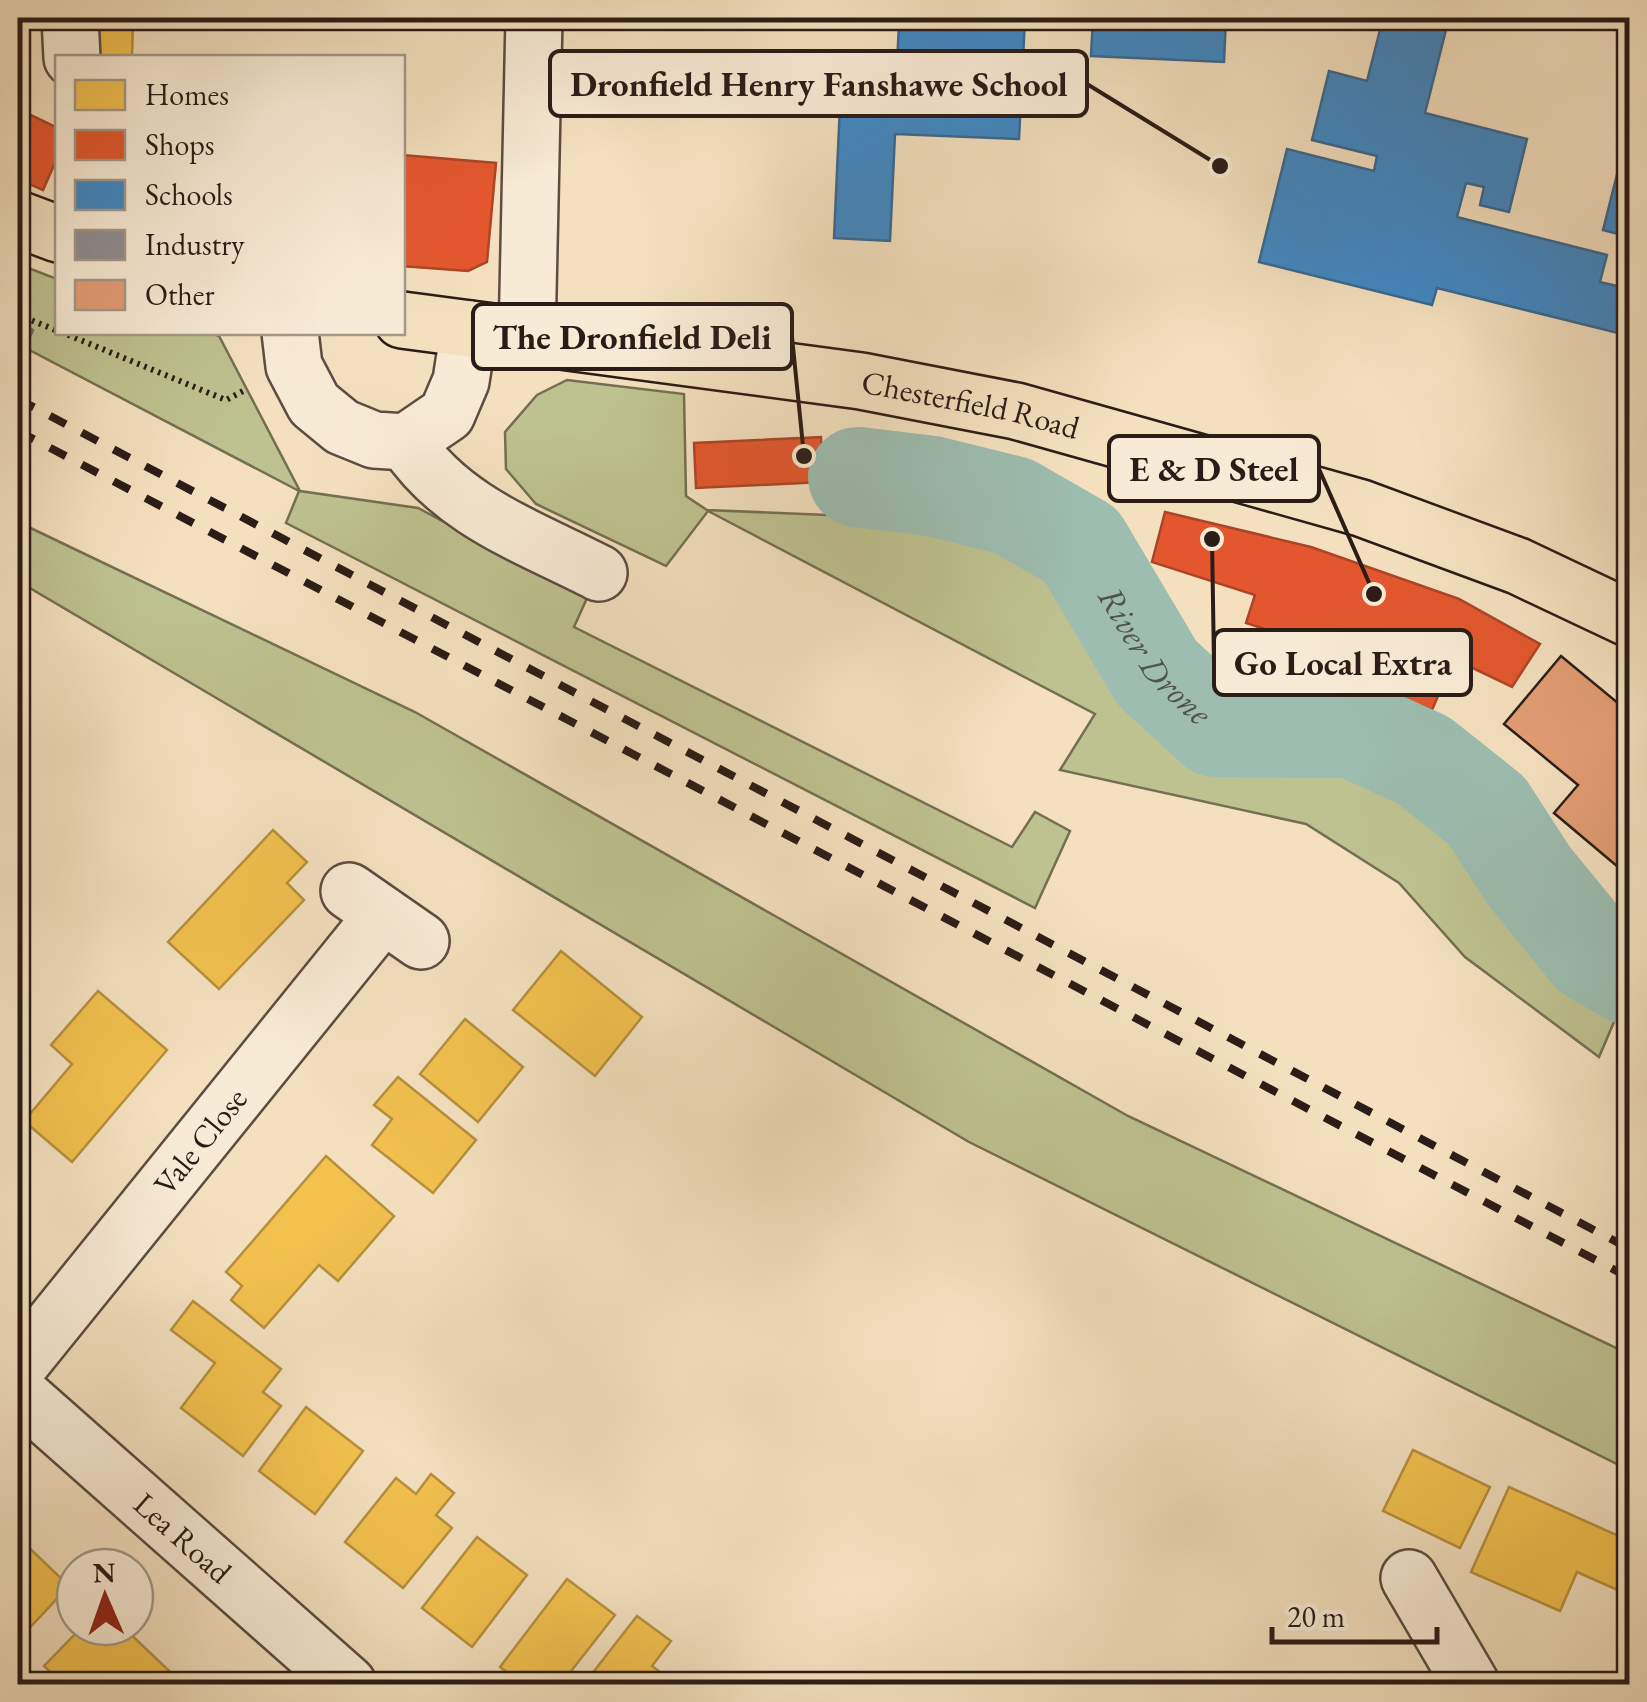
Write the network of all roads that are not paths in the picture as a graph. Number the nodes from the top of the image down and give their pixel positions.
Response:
1 (70, 18) edge
2 (534, 18) edge
3 (72, 55) edge
4 (18, 219) edge
5 (55, 233) edge
6 (405, 320) edge
7 (469, 330) junction
8 (290, 335) edge
9 (527, 338) junction
10 (406, 442) junction
11 (598, 574) dead end
12 (1630, 620) edge
13 (384, 916) dead end
14 (18, 1368) edge
15 (18, 1392) edge
16 (1409, 1578) dead end
17 (348, 1684) edge
18 (1472, 1684) edge

1 - 3 street
2 - 9 street
4 - 5 main road
6 - 7 main road, Chesterfield Road
7 - 9 main road, Chesterfield Road
7 - 10 street
8 - 10 street
9 - 12 main road, Chesterfield Road
10 - 11 street
13 - 14 street, Vale Close
15 - 17 street, Lea Road
16 - 18 street

